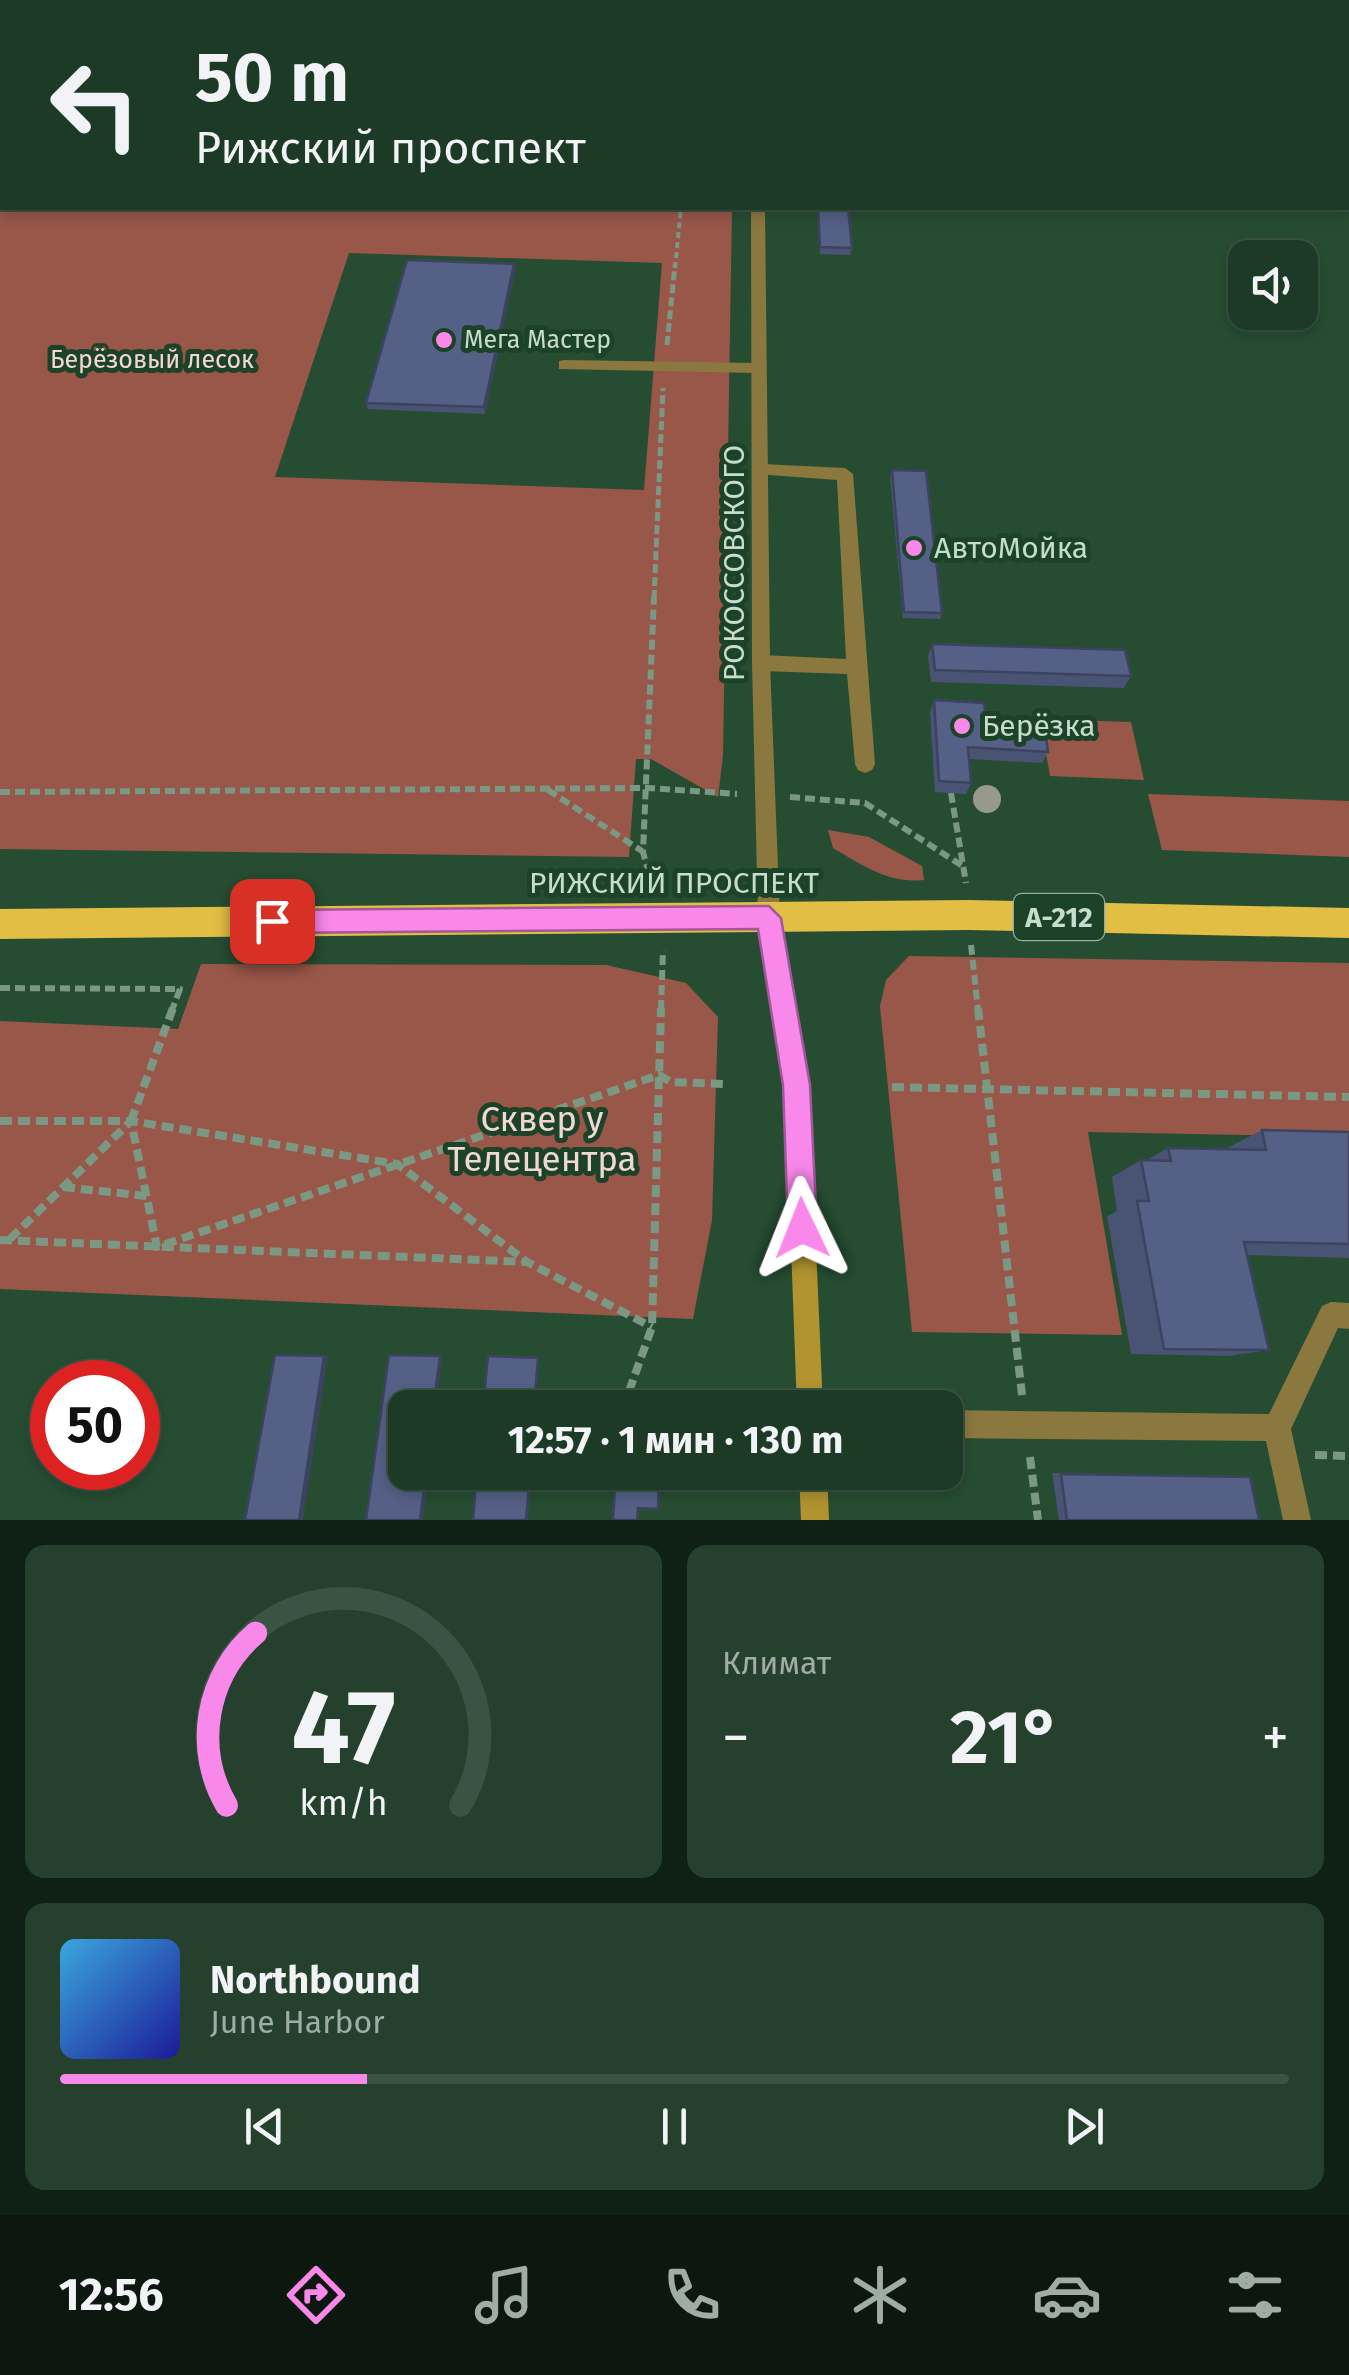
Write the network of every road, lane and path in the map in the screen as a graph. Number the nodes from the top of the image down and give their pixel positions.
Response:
1 (681, 210) edge
2 (758, 210) edge
3 (565, 365) dead end
4 (664, 368) junction
5 (757, 368) junction
6 (762, 470) junction
7 (761, 663) junction
8 (856, 667) junction
9 (865, 764) dead end
10 (648, 788) junction
11 (546, 789) junction
12 (0, 792) edge
13 (951, 793) edge
14 (766, 796) junction
15 (643, 852) junction
16 (964, 867) junction
17 (968, 916) junction
18 (661, 918) junction
19 (769, 918) junction
20 (1349, 923) edge
21 (0, 924) edge
22 (0, 988) edge
23 (659, 1074) junction
24 (724, 1084) dead end
25 (892, 1087) dead end
26 (984, 1090) junction
27 (1349, 1097) edge
28 (0, 1121) edge
29 (130, 1121) junction
30 (397, 1164) junction
31 (63, 1187) junction
32 (146, 1196) junction
33 (5, 1240) edge
34 (157, 1247) junction
35 (527, 1262) junction
36 (1349, 1316) edge
37 (652, 1327) junction
38 (626, 1390) edge
39 (809, 1390) edge
40 (963, 1424) edge
41 (1025, 1425) junction
42 (1277, 1428) junction
43 (814, 1490) edge
44 (815, 1520) edge
45 (1038, 1520) edge
46 (1297, 1520) edge

1 - 4 path
2 - 5 street, РОКОССОВСКОГО
3 - 4 street
4 - 5 street
4 - 10 path
5 - 6 street, РОКОССОВСКОГО
6 - 7 street, РОКОССОВСКОГО
6 - 8 street
7 - 8 street
7 - 14 street, РОКОССОВСКОГО
8 - 9 street
10 - 11 path
10 - 14 path
10 - 15 path
11 - 12 path
11 - 15 path
13 - 16 path
14 - 16 path
14 - 19 street, РОКОССОВСКОГО
15 - 18 path
16 - 17 path
17 - 19 highway, РИЖСКИЙ ПРОСПЕКТ / А-212
17 - 20 highway, РИЖСКИЙ ПРОСПЕКТ / А-212
17 - 26 path
18 - 19 highway, РИЖСКИЙ ПРОСПЕКТ / А-212
18 - 21 highway, РИЖСКИЙ ПРОСПЕКТ / А-212
18 - 23 path
19 - 39 main road
22 - 29 path
23 - 24 path
23 - 30 path
23 - 37 path
25 - 26 path
26 - 27 path
26 - 41 path
28 - 29 path
29 - 30 path
29 - 31 path
29 - 32 path
30 - 34 path
30 - 35 path
31 - 32 path
31 - 33 path
32 - 34 path
33 - 34 path
34 - 35 path
35 - 37 path
36 - 42 street
37 - 38 path
40 - 41 street
41 - 42 street
41 - 45 path
42 - 46 street
43 - 44 main road

